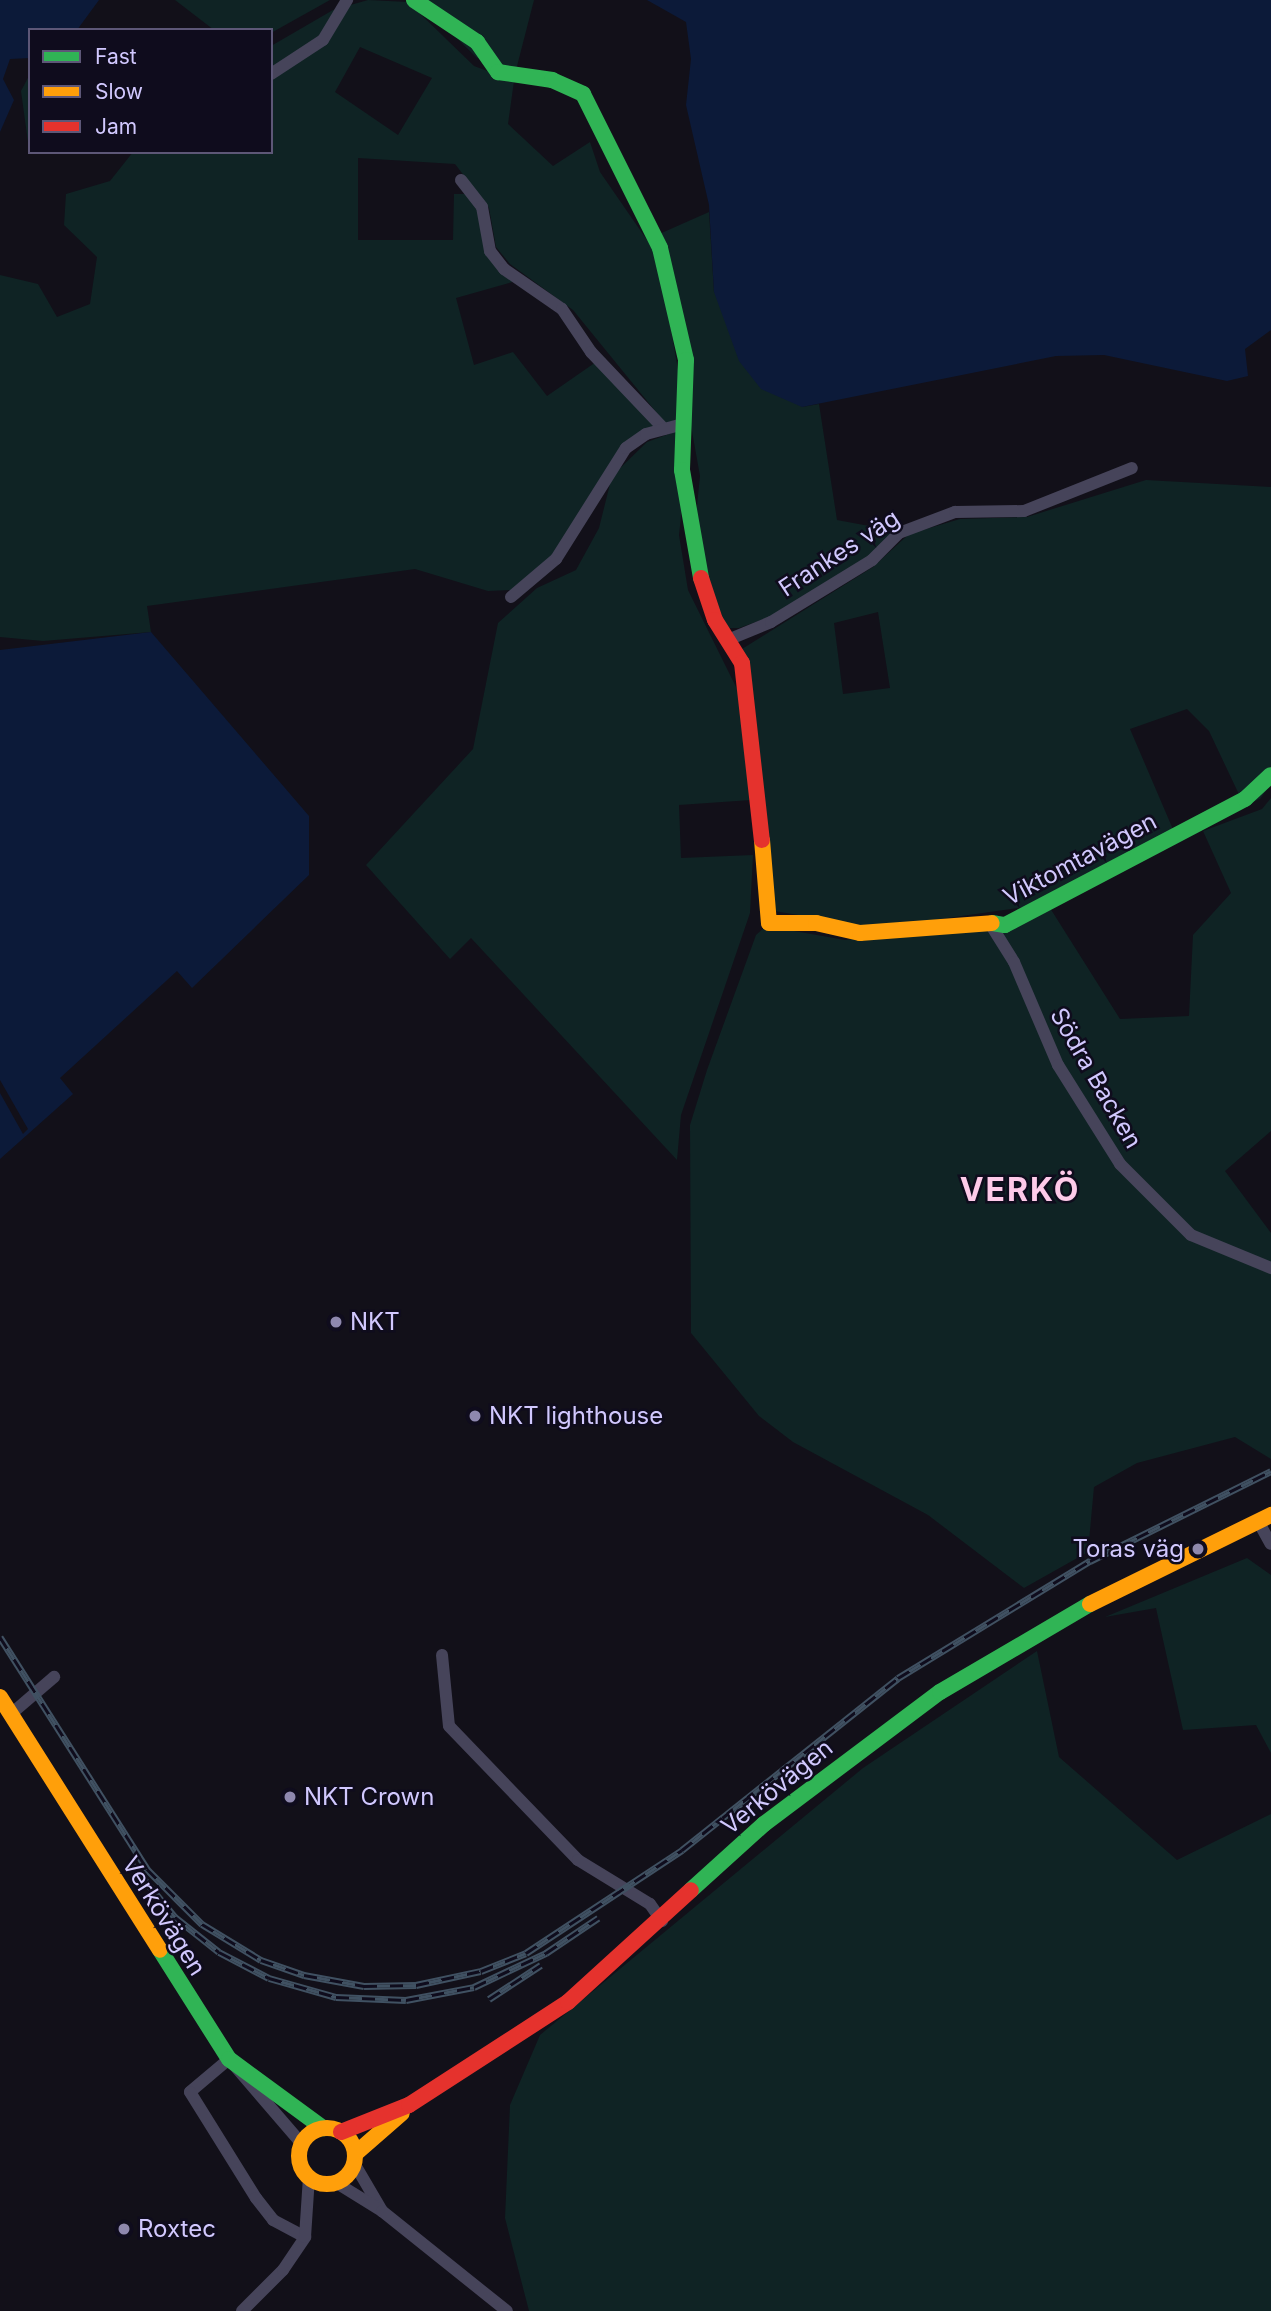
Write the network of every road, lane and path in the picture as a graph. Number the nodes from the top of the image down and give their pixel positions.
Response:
1 (347, 0) edge
2 (414, 0) edge
3 (273, 73) edge
4 (461, 180) dead end
5 (683, 424) junction
6 (664, 429) junction
7 (1132, 468) dead end
8 (511, 597) dead end
9 (730, 639) junction
10 (1271, 775) edge
11 (989, 922) junction
12 (1271, 1268) edge
13 (1265, 1518) edge
14 (1271, 1544) edge
15 (442, 1655) dead end
16 (54, 1677) dead end
17 (0, 1697) edge
18 (11, 1714) junction
19 (662, 1921) junction
20 (229, 2059) junction
21 (409, 2105) junction
22 (323, 2128) junction
23 (341, 2132) junction
24 (302, 2144) junction
25 (354, 2159) junction
26 (309, 2176) junction
27 (335, 2182) junction
28 (382, 2211) junction
29 (304, 2237) junction
30 (242, 2311) edge
31 (508, 2311) edge

1 - 3 street
2 - 5 street
4 - 6 street
5 - 6 street
5 - 9 street
6 - 8 street
7 - 9 street, Frankes väg
9 - 11 street, Viktomtavägen
10 - 11 street, Viktomtavägen
11 - 12 street, Södra Backen
13 - 14 street
13 - 19 street, Verkövägen
15 - 19 street
16 - 18 street
17 - 18 street, Verkövägen
18 - 20 street, Verkövägen
19 - 21 street, Verkövägen
20 - 22 street, Verkövägen
20 - 24 street
20 - 29 street
21 - 23 street, Verkövägen
21 - 25 street
22 - 23 street, Verkövägen
22 - 24 street
23 - 25 street
24 - 26 street
25 - 27 street
25 - 28 street
26 - 27 street
26 - 29 street
27 - 28 street
28 - 31 street
29 - 30 street

